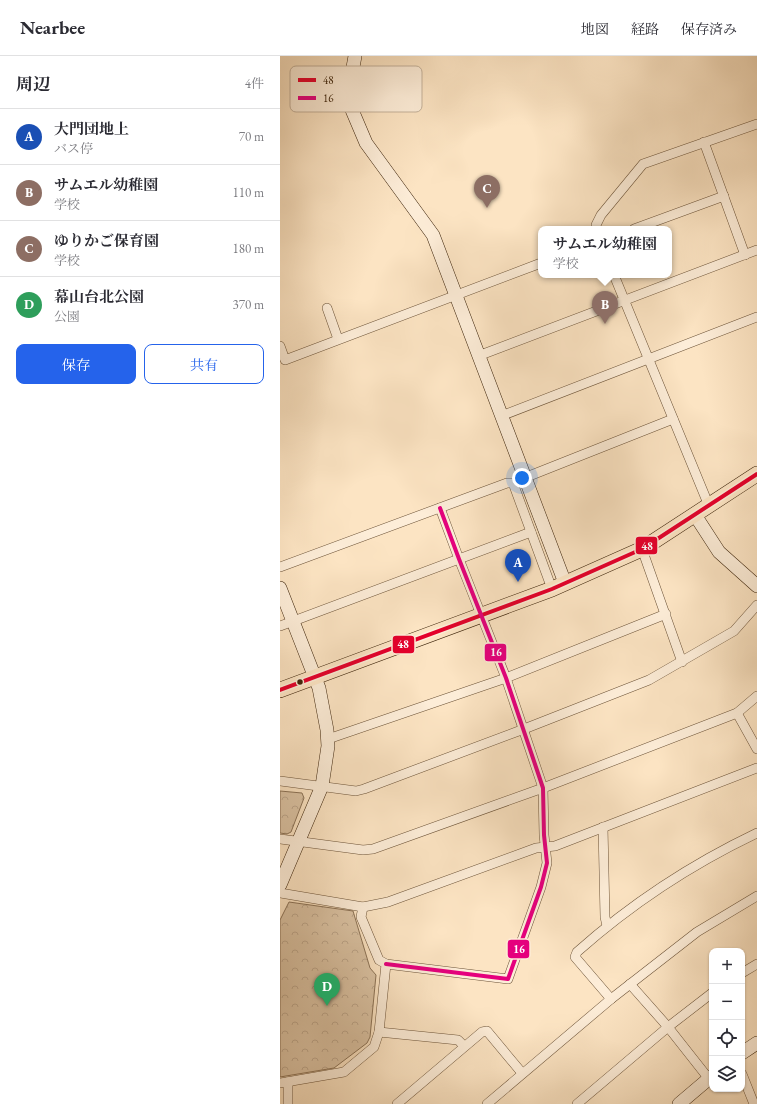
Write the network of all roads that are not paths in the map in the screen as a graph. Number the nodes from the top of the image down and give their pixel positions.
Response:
1 (355, 56) edge
2 (353, 66) edge
3 (353, 112) edge
4 (757, 124) edge
5 (704, 142) junction
6 (724, 196) junction
7 (596, 226) edge
8 (642, 226) edge
9 (757, 250) edge
10 (745, 255) junction
11 (538, 264) edge
12 (615, 278) edge
13 (456, 295) junction
14 (624, 300) junction
15 (327, 308) dead end
16 (757, 317) edge
17 (338, 339) junction
18 (280, 346) edge
19 (478, 356) junction
20 (648, 359) junction
21 (501, 416) junction
22 (673, 419) junction
23 (757, 474) edge
24 (524, 478) junction
25 (709, 506) junction
26 (440, 508) junction
27 (695, 515) junction
28 (531, 532) junction
29 (642, 549) junction
30 (458, 559) junction
31 (280, 567) edge
32 (559, 586) junction
33 (757, 586) edge
34 (280, 588) edge
35 (757, 605) edge
36 (666, 614) junction
37 (481, 616) junction
38 (286, 624) edge
39 (682, 662) junction
40 (314, 677) junction
41 (506, 678) junction
42 (280, 690) edge
43 (757, 696) edge
44 (736, 713) junction
45 (524, 729) junction
46 (328, 739) junction
47 (757, 749) edge
48 (757, 768) edge
49 (280, 781) edge
50 (322, 786) junction
51 (543, 788) junction
52 (603, 827) junction
53 (757, 833) edge
54 (280, 838) edge
55 (298, 841) junction
56 (545, 846) junction
57 (280, 886) edge
58 (280, 893) edge
59 (757, 896) edge
60 (363, 907) junction
61 (607, 926) junction
62 (386, 964) junction
63 (757, 964) edge
64 (745, 971) edge
65 (630, 984) junction
66 (709, 995) edge
67 (610, 999) junction
68 (668, 1027) junction
69 (379, 1032) junction
70 (757, 1043) edge
71 (464, 1046) junction
72 (745, 1051) edge
73 (522, 1073) junction
74 (709, 1076) edge
75 (709, 1078) edge
76 (284, 1082) edge
77 (745, 1082) edge
78 (288, 1104) edge
79 (397, 1104) edge
80 (487, 1104) edge
81 (577, 1104) edge
82 (679, 1104) edge
83 (754, 1104) edge

1 - 2 street
3 - 13 street
4 - 5 street
5 - 6 street
5 - 7 street
6 - 8 street
6 - 10 street
9 - 10 street
10 - 14 street
11 - 13 street
12 - 14 street
13 - 17 street
13 - 19 street
14 - 19 street
14 - 20 street
15 - 17 street
16 - 20 street
17 - 18 street
19 - 21 street
20 - 21 street
20 - 22 street
21 - 24 street
22 - 24 street
22 - 25 street
23 - 25 main road
24 - 32 street
25 - 27 main road
26 - 28 street
26 - 30 street
26 - 31 street
27 - 29 main road
27 - 33 street
28 - 30 street
28 - 32 street
29 - 32 main road
29 - 36 street
30 - 37 street
30 - 38 street
32 - 37 main road
34 - 38 street
35 - 39 street
36 - 39 street
36 - 41 street
37 - 40 main road
37 - 41 street
38 - 40 street
39 - 45 street
40 - 42 main road
40 - 46 street
41 - 45 street
41 - 46 street
43 - 44 street
44 - 47 street
44 - 51 street
45 - 50 street
45 - 51 street
46 - 50 street
48 - 52 street
49 - 50 street
50 - 55 street
51 - 55 street
51 - 56 street
52 - 56 street
52 - 61 street
53 - 61 street
54 - 55 street
55 - 57 street
56 - 60 street
56 - 62 street
58 - 60 street
59 - 65 street
60 - 62 street
61 - 67 street
62 - 69 street
63 - 64 street
65 - 67 street
65 - 68 street
66 - 68 street
67 - 73 street
68 - 74 street
68 - 81 street
69 - 71 street
69 - 76 street
70 - 72 street
71 - 73 street
71 - 79 street
73 - 80 street
75 - 82 street
76 - 78 street
77 - 83 street

